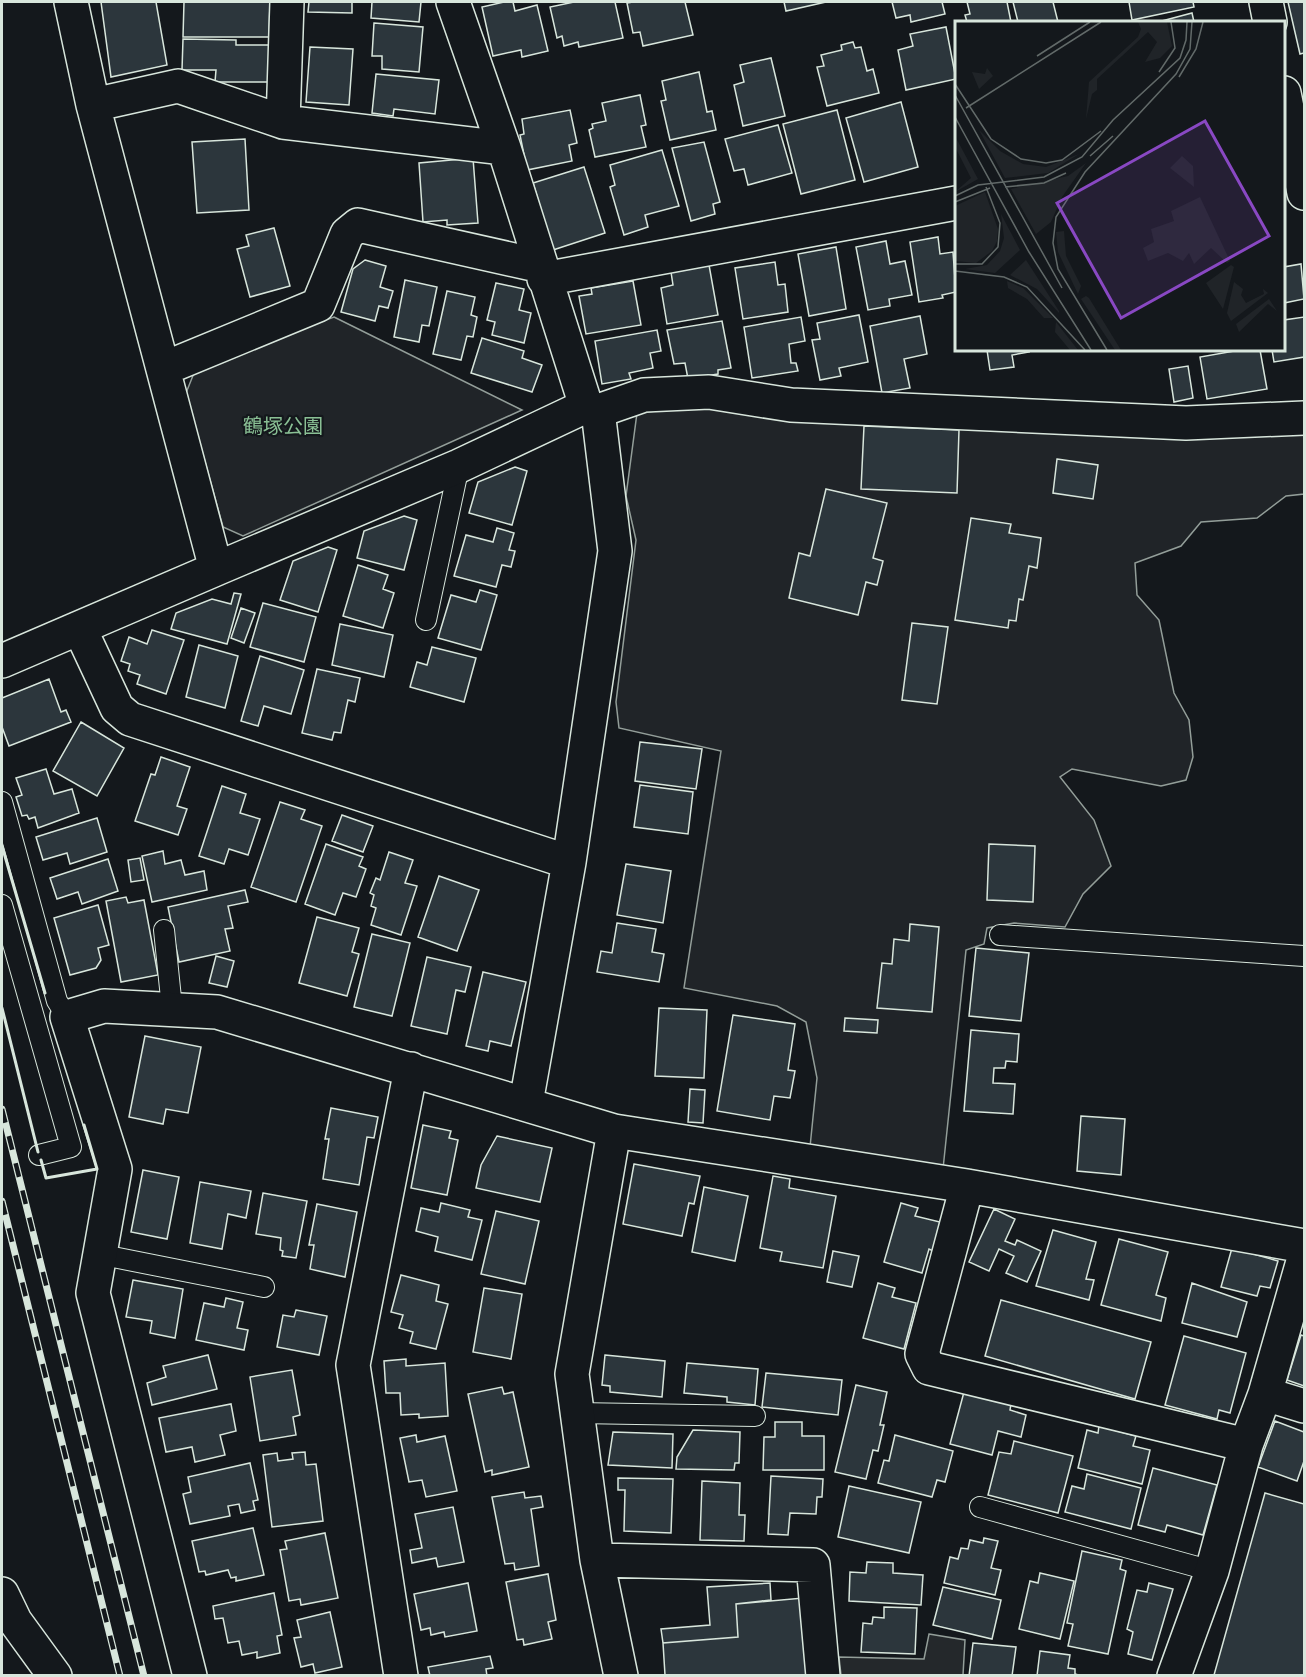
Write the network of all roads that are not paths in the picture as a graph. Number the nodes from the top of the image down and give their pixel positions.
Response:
1 (70, 2) edge
2 (287, 2) edge
3 (453, 2) edge
4 (1266, 2) edge
5 (1270, 21) edge
6 (93, 105) junction
7 (1285, 106) edge
8 (283, 122) junction
9 (1287, 132) edge
10 (504, 148) junction
11 (1305, 193) edge
12 (955, 203) edge
13 (543, 272) junction
14 (163, 369) junction
15 (592, 409) junction
16 (1305, 418) edge
17 (459, 466) junction
18 (216, 569) junction
19 (426, 620) dead end
20 (80, 628) junction
21 (2, 661) edge
22 (2, 802) edge
23 (569, 862) junction
24 (2, 905) edge
25 (164, 930) dead end
26 (1000, 935) dead end
27 (1305, 956) edge
28 (172, 1008) junction
29 (66, 1017) junction
30 (411, 1069) junction
31 (526, 1103) junction
32 (614, 1131) junction
33 (39, 1155) dead end
34 (967, 1186) junction
35 (1305, 1246) edge
36 (98, 1254) junction
37 (1305, 1258) edge
38 (264, 1287) dead end
39 (1265, 1394) junction
40 (1305, 1406) edge
41 (578, 1413) junction
42 (755, 1416) dead end
43 (1246, 1445) junction
44 (980, 1507) dead end
45 (597, 1560) junction
46 (1212, 1570) junction
47 (2, 1594) edge
48 (55, 1676) edge
49 (190, 1676) edge
50 (401, 1676) edge
51 (621, 1676) edge
52 (823, 1676) edge
53 (1174, 1676) edge

1 - 6 main road
2 - 8 main road
3 - 10 main road
4 - 5 main road
6 - 8 main road
6 - 14 main road
7 - 9 main road
8 - 10 main road
9 - 11 main road
10 - 13 main road
12 - 13 main road
13 - 14 main road
13 - 15 main road
14 - 18 main road
15 - 16 main road
15 - 17 main road
15 - 23 main road
17 - 18 main road
17 - 19 lane
18 - 20 main road
20 - 21 main road
20 - 23 main road
22 - 29 lane
23 - 31 main road
24 - 33 lane
25 - 28 lane
26 - 27 lane
28 - 29 main road
28 - 30 main road
29 - 36 main road
30 - 31 main road
30 - 50 main road
31 - 32 main road
32 - 34 main road
32 - 41 main road
34 - 35 main road
34 - 43 main road
36 - 38 lane
36 - 49 main road
37 - 39 main road
39 - 40 main road
39 - 43 main road
41 - 42 lane
41 - 45 main road
43 - 46 main road
44 - 46 lane
45 - 51 main road
45 - 52 main road
46 - 53 main road
47 - 48 main road

